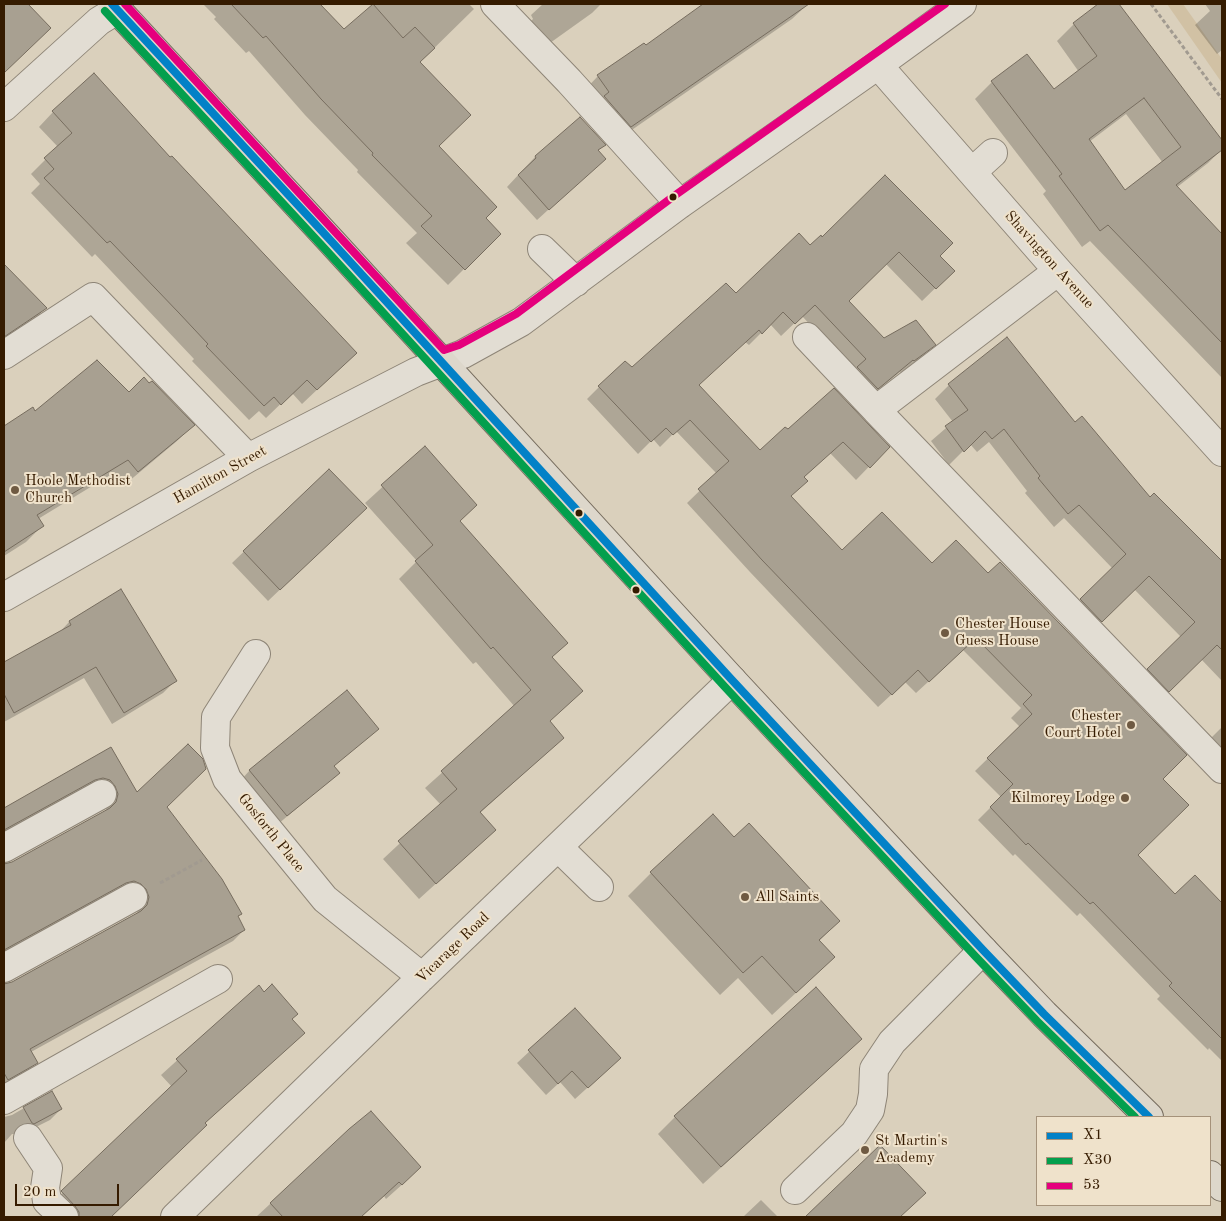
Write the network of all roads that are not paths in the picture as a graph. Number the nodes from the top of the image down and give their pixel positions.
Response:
1 (495, 4) edge
2 (962, 4) edge
3 (114, 7) edge
4 (878, 65) junction
5 (4, 107) edge
6 (993, 152) dead end
7 (972, 172) junction
8 (680, 204) junction
9 (542, 249) dead end
10 (1058, 271) junction
11 (576, 282) junction
12 (807, 337) dead end
13 (4, 355) edge
14 (441, 362) junction
15 (876, 410) junction
16 (1222, 452) edge
17 (248, 458) junction
18 (4, 597) edge
19 (256, 654) dead end
20 (732, 680) junction
21 (1222, 769) edge
22 (102, 794) dead end
23 (558, 847) junction
24 (4, 848) edge
25 (599, 887) dead end
26 (133, 897) road end
27 (983, 950) junction
28 (4, 968) edge
29 (422, 977) junction
30 (218, 979) dead end
31 (4, 1100) edge
32 (1148, 1116) edge
33 (28, 1138) dead end
34 (1211, 1177) edge
35 (1222, 1187) edge
36 (794, 1190) dead end
37 (64, 1217) edge
38 (175, 1217) edge

1 - 8 street
2 - 4 street, Hamilton Street
3 - 5 street
3 - 14 highway
4 - 7 street, Shavington Avenue
4 - 8 street, Hamilton Street
6 - 7 street
7 - 10 street, Shavington Avenue
8 - 11 street, Hamilton Street
9 - 11 street
10 - 15 street
10 - 16 street, Shavington Avenue
11 - 14 street, Hamilton Street
12 - 15 street
13 - 17 street
14 - 17 street, Hamilton Street
14 - 20 highway
15 - 21 street
17 - 18 street, Hamilton Street
19 - 29 street, Gosforth Place
20 - 23 street, Vicarage Road
20 - 27 highway
22 - 24 street
23 - 25 street
23 - 29 street, Vicarage Road
26 - 28 street
27 - 32 highway
27 - 36 street
29 - 38 street, Vicarage Road
30 - 31 street
33 - 37 street
34 - 35 highway

